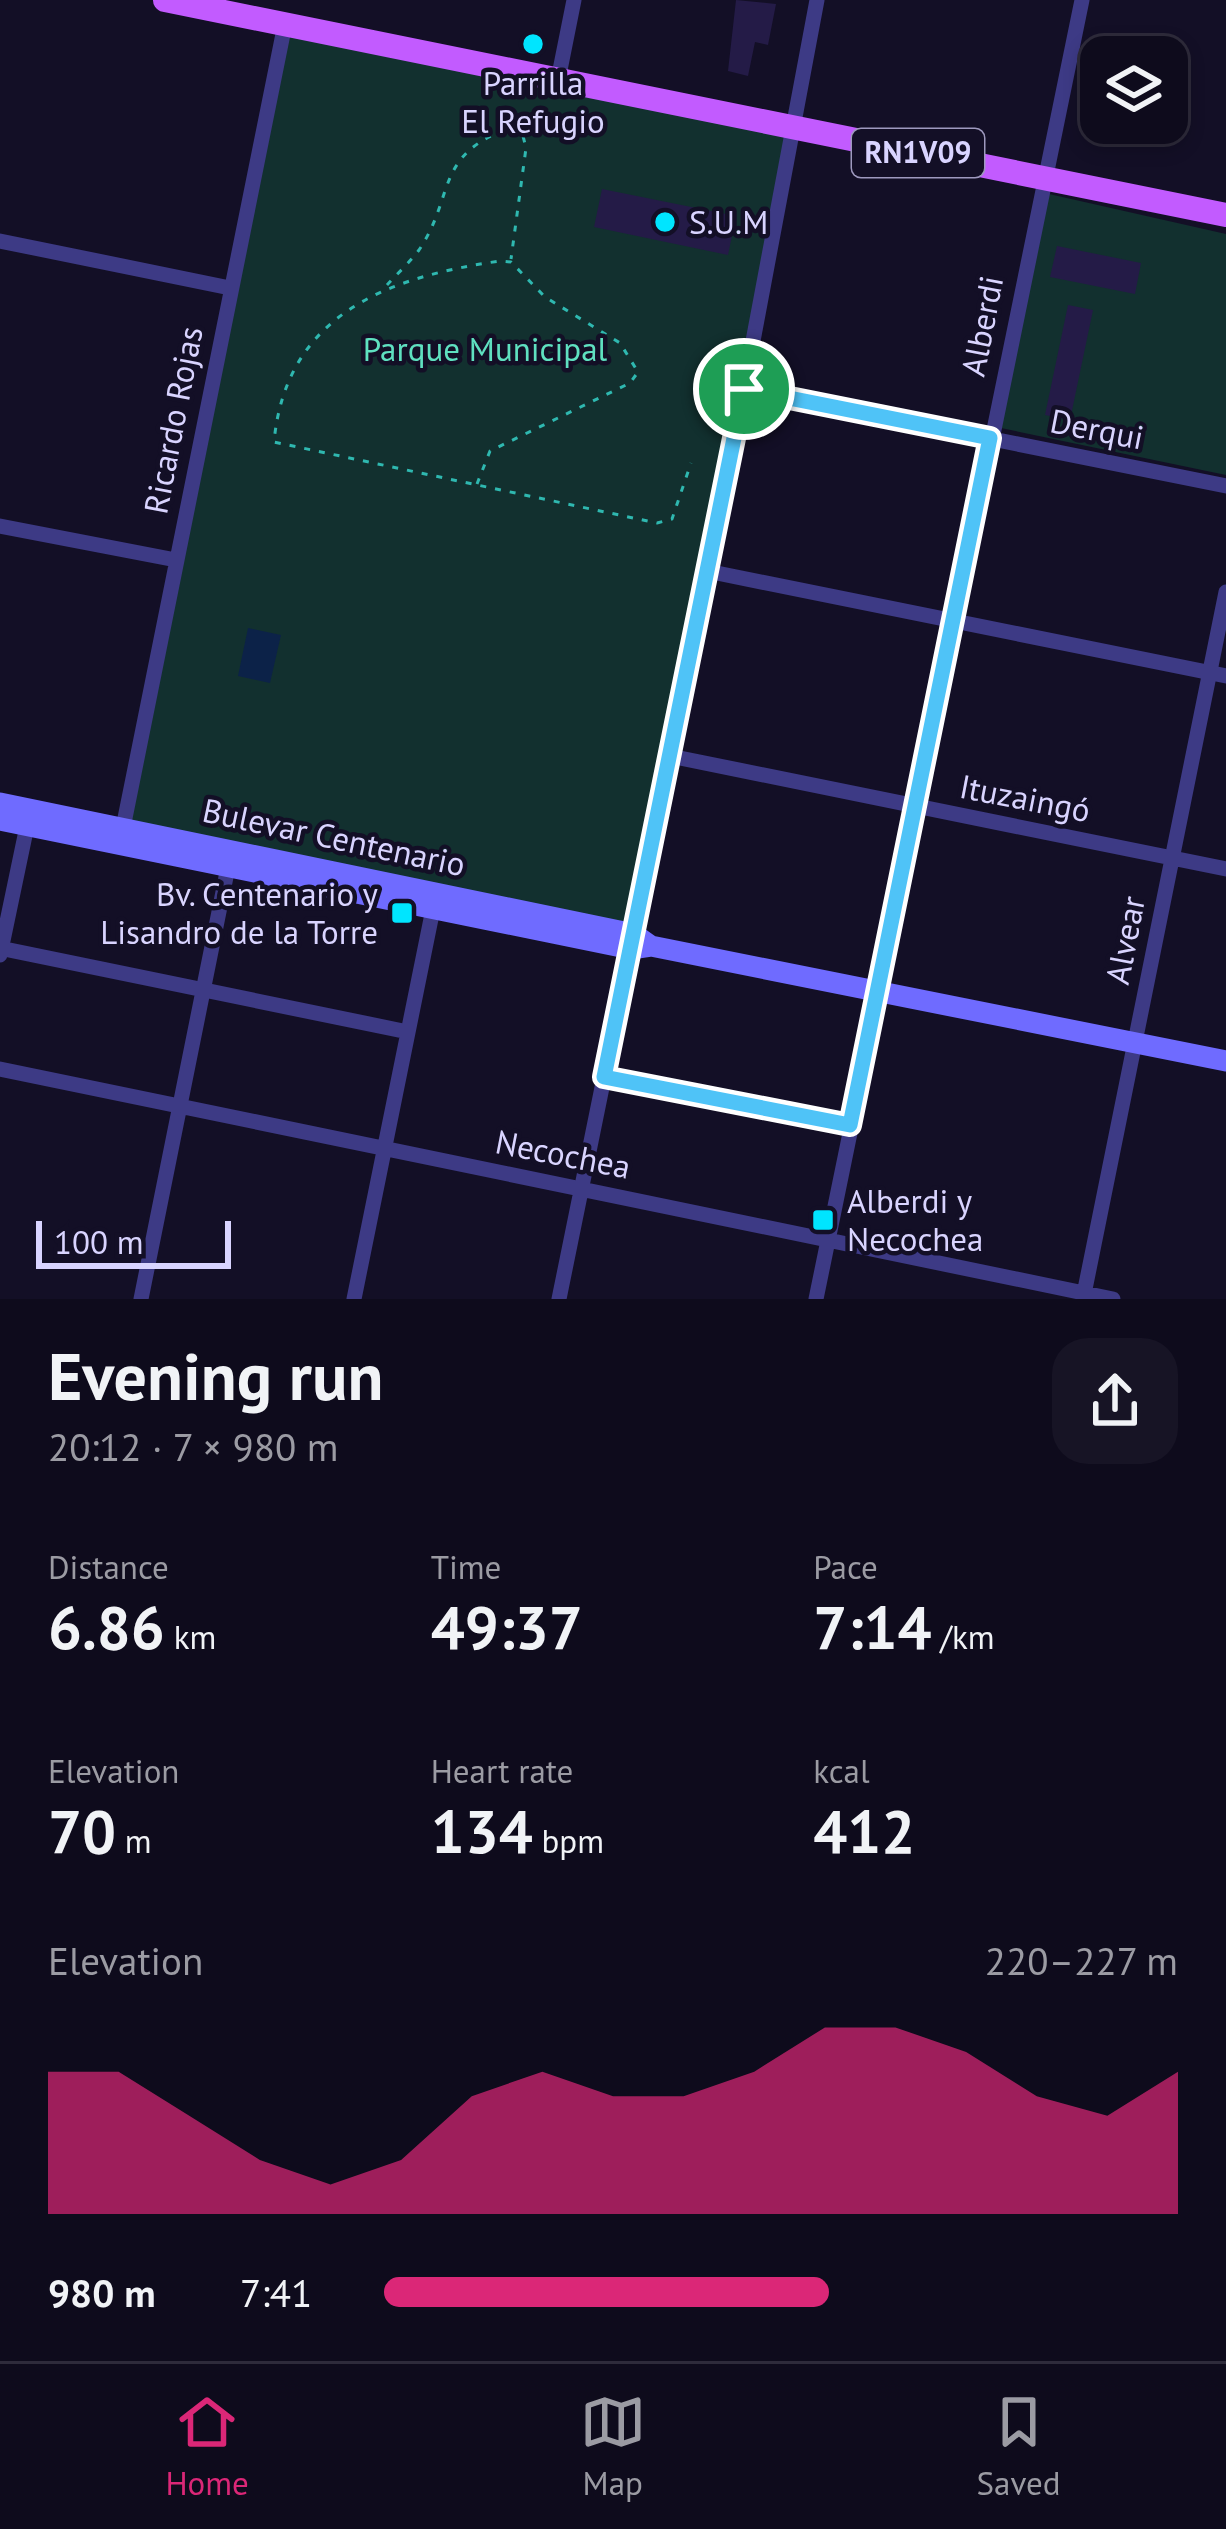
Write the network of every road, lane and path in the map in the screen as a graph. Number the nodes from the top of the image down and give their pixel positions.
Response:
1 (165, 0) edge
2 (574, 0) edge
3 (817, 0) edge
4 (1082, 0) edge
5 (254, 9) edge
6 (286, 24) junction
7 (558, 80) junction
8 (793, 128) junction
9 (1042, 178) junction
10 (1226, 215) edge
11 (0, 241) edge
12 (511, 262) junction
13 (386, 286) junction
14 (230, 288) junction
15 (744, 389) junction
16 (990, 438) junction
17 (692, 463) dead end
18 (478, 484) junction
19 (1226, 485) edge
20 (0, 526) edge
21 (176, 560) junction
22 (707, 571) junction
23 (1226, 592) edge
24 (953, 620) junction
25 (1218, 675) edge
26 (670, 756) junction
27 (0, 803) edge
28 (915, 806) junction
29 (0, 820) edge
30 (27, 826) junction
31 (121, 836) junction
32 (1172, 858) junction
33 (228, 867) junction
34 (1226, 869) edge
35 (433, 909) junction
36 (639, 943) junction
37 (0, 950) edge
38 (203, 990) junction
39 (877, 991) junction
40 (408, 1032) junction
41 (1135, 1043) junction
42 (1226, 1061) edge
43 (0, 1069) edge
44 (604, 1077) junction
45 (180, 1106) junction
46 (850, 1125) junction
47 (385, 1148) junction
48 (582, 1189) junction
49 (828, 1237) junction
50 (1084, 1296) edge
51 (141, 1299) edge
52 (354, 1299) edge
53 (559, 1299) edge
54 (816, 1299) edge
55 (1113, 1299) edge

1 - 5 main road, RN1V09
2 - 7 street
3 - 8 street
4 - 9 street, Alberdi
5 - 6 main road, RN1V09
6 - 7 main road, RN1V09
6 - 14 street, Ricardo Rojas
7 - 8 main road, RN1V09
8 - 9 main road, RN1V09
8 - 15 street
9 - 10 main road, RN1V09
9 - 16 street, Alberdi
11 - 14 street
12 - 13 path
12 - 13 path
12 - 18 path
13 - 18 path
14 - 21 street, Ricardo Rojas
15 - 16 street, Derqui
15 - 22 street
16 - 19 street, Derqui
16 - 24 street, Alberdi
17 - 18 path
20 - 21 street
21 - 31 street, Ricardo Rojas
22 - 24 street
22 - 26 street
23 - 25 street, Alvear
24 - 25 street
24 - 28 street, Alberdi
25 - 32 street, Alvear
26 - 28 street, Ituzaingó
26 - 36 street
27 - 31 main road, Bulevar Centenario
28 - 32 street, Ituzaingó
28 - 39 street, Alberdi
29 - 30 main road, Bulevar Centenario
30 - 31 main road, Bulevar Centenario
30 - 37 street
31 - 33 main road, Bulevar Centenario
31 - 36 main road, Bulevar Centenario
32 - 34 street, Ituzaingó
32 - 41 street, Alvear
33 - 35 main road, Bulevar Centenario
33 - 38 street
35 - 36 main road, Bulevar Centenario
35 - 40 street
36 - 39 main road, Bulevar Centenario
36 - 44 street
37 - 38 street
38 - 40 street
38 - 45 street
39 - 41 main road, Bulevar Centenario
39 - 46 street, Alberdi
40 - 47 street
41 - 42 main road, Bulevar Centenario
41 - 50 street, Alvear
43 - 45 street, Necochea
44 - 46 street
44 - 48 street
45 - 47 street, Necochea
45 - 51 street
46 - 49 street, Alberdi
47 - 48 street, Necochea
47 - 52 street
48 - 49 street, Necochea
48 - 53 street
49 - 50 street, Necochea
49 - 54 street, Alberdi
50 - 55 street, Necochea

